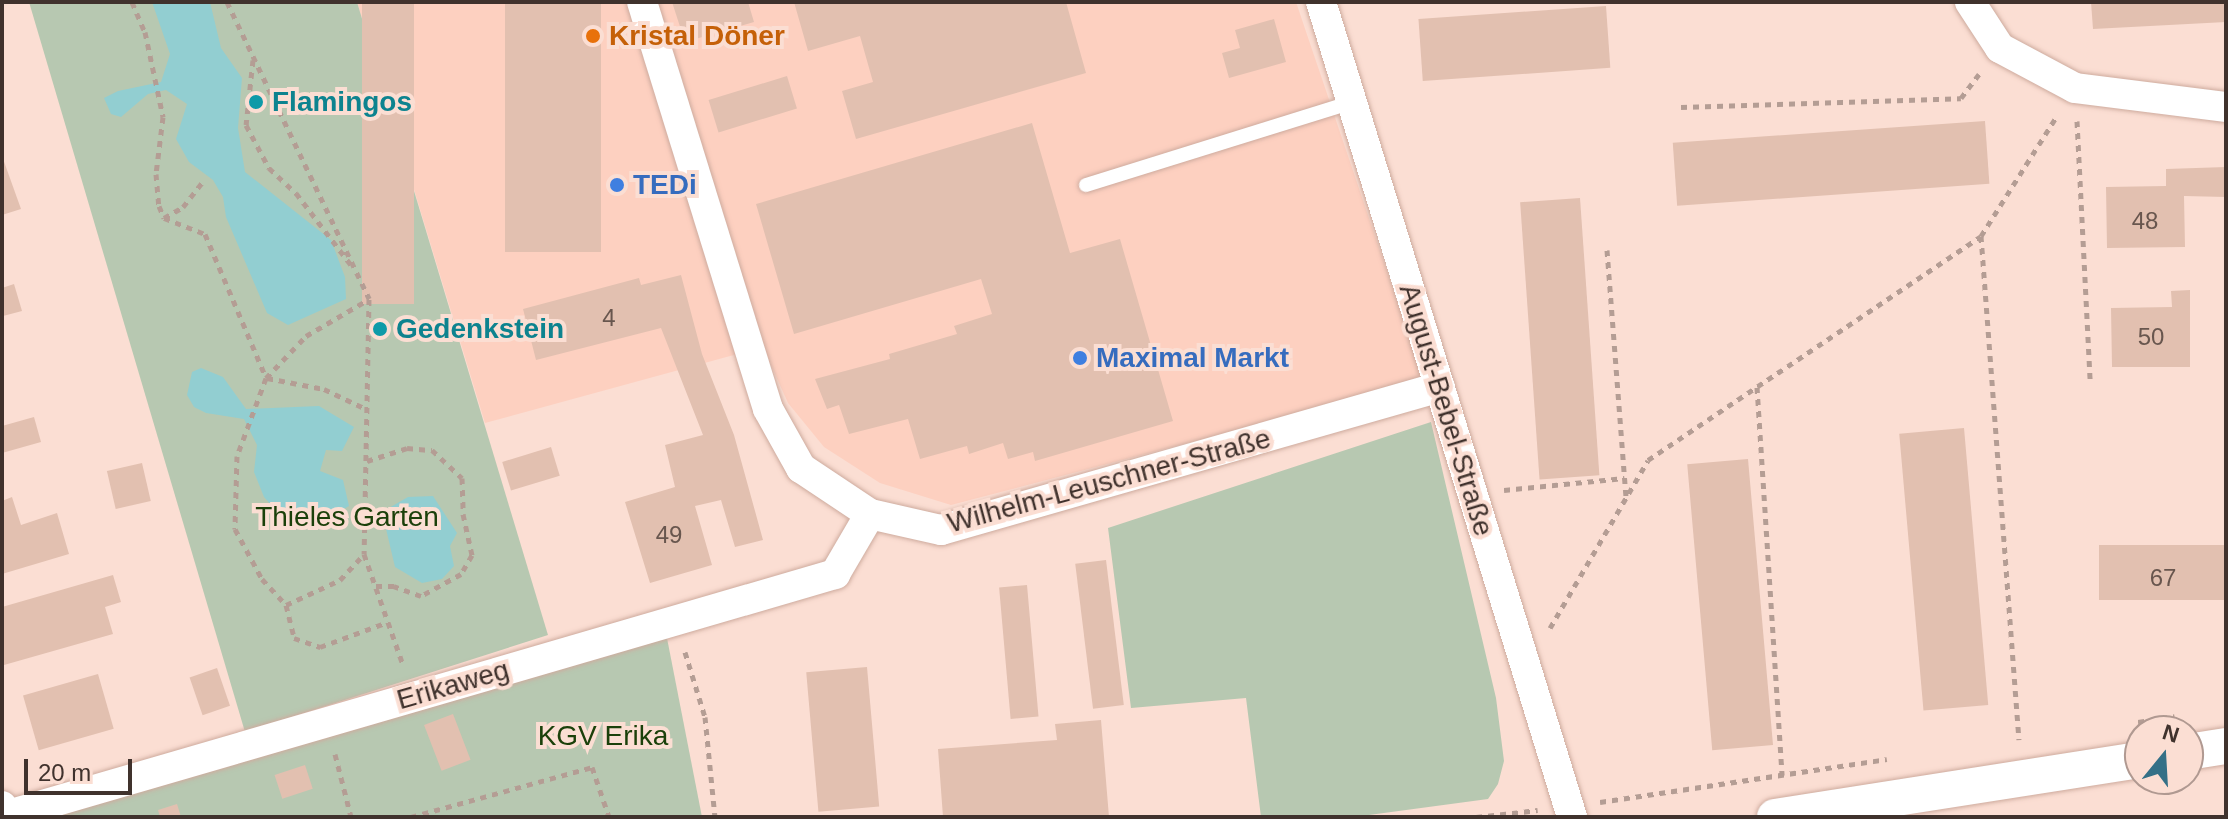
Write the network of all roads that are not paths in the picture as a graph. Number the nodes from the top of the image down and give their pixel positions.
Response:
1 (642, 2) edge
2 (1321, 2) edge
3 (1970, 2) edge
4 (1352, 102) junction
5 (2226, 107) edge
6 (1086, 185) dead end
7 (1440, 387) junction
8 (870, 514) junction
9 (2226, 746) edge
10 (2204, 749) edge
11 (2124, 762) edge
12 (4, 811) edge
13 (1570, 812) edge
14 (1775, 817) edge

1 - 8 street, Wilhelm-Leuschner-Straße
2 - 4 street, August-Bebel-Straße
3 - 5 street
4 - 6 lane
4 - 7 street, August-Bebel-Straße
7 - 8 street, Wilhelm-Leuschner-Straße
7 - 13 street, August-Bebel-Straße
8 - 12 street, Erikaweg
9 - 10 street
11 - 14 street

